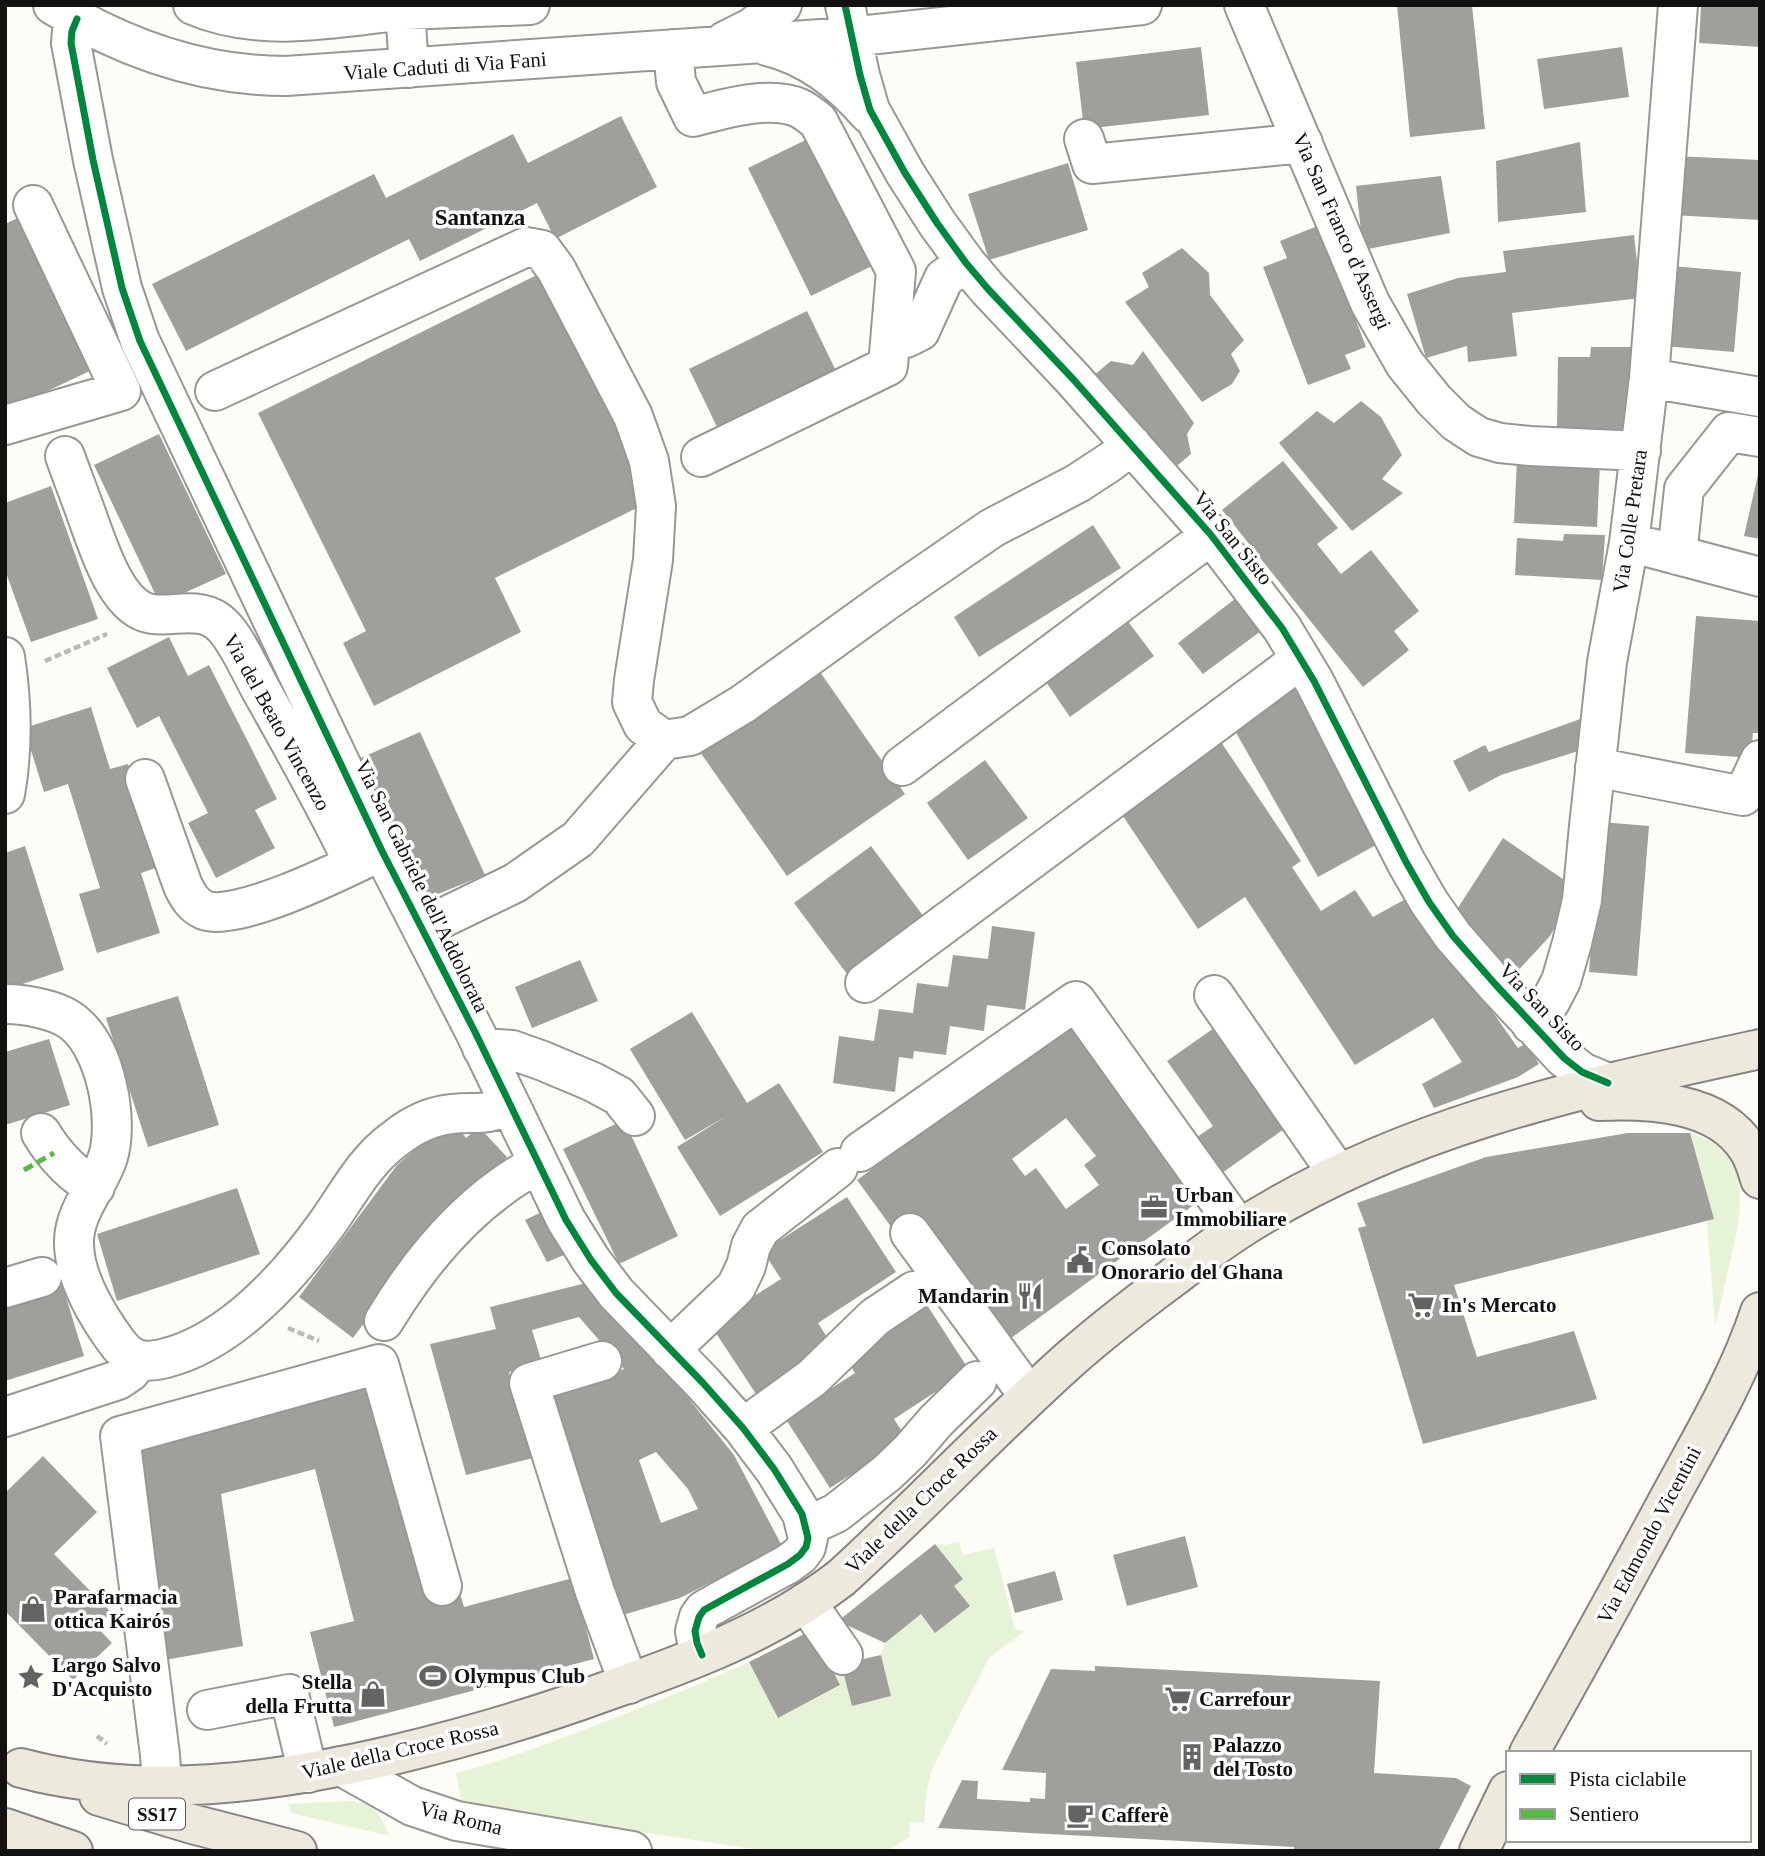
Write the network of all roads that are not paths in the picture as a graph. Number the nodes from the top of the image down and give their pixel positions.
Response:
1 (193, 5) edge
2 (530, 5) edge
3 (782, 5) edge
4 (1244, 5) edge
5 (1678, 5) edge
6 (1135, 6) edge
7 (405, 10) junction
8 (89, 15) edge
9 (894, 18) edge
10 (848, 21) edge
11 (751, 43) junction
12 (713, 46) junction
13 (673, 49) junction
14 (409, 68) junction
15 (876, 121) junction
16 (1084, 139) dead end
17 (1303, 144) junction
18 (33, 205) dead end
19 (965, 263) junction
20 (891, 336) junction
21 (1649, 379) junction
22 (215, 391) dead end
23 (1760, 397) edge
24 (5, 425) edge
25 (1760, 437) edge
26 (1132, 445) junction
27 (1640, 451) junction
28 (65, 456) dead end
29 (701, 457) dead end
30 (1211, 535) junction
31 (1629, 542) junction
32 (1676, 555) junction
33 (1760, 576) edge
34 (1301, 659) junction
35 (7, 667) edge
36 (664, 740) junction
37 (1760, 760) edge
38 (902, 766) dead end
39 (1595, 767) junction
40 (145, 779) dead end
41 (5, 794) edge
42 (368, 858) junction
43 (422, 928) junction
44 (865, 983) dead end
45 (1214, 995) dead end
46 (5, 1004) edge
47 (1535, 1028) junction
48 (482, 1048) junction
49 (1753, 1054) edge
50 (1608, 1083) junction
51 (1545, 1100) junction
52 (509, 1104) junction
53 (1504, 1111) junction
54 (635, 1115) dead end
55 (40, 1152) dead end
56 (538, 1164) junction
57 (1338, 1174) junction
58 (1760, 1179) edge
59 (94, 1187) junction
60 (1239, 1229) junction
61 (910, 1233) dead end
62 (42, 1277) dead end
63 (5, 1288) edge
64 (914, 1291) dead end
65 (1760, 1312) edge
66 (384, 1321) dead end
67 (670, 1350) junction
68 (139, 1361) junction
69 (602, 1361) dead end
70 (977, 1381) dead end
71 (1029, 1396) junction
72 (5, 1417) edge
73 (743, 1428) junction
74 (806, 1527) junction
75 (442, 1586) dead end
76 (806, 1602) junction
77 (702, 1655) junction
78 (843, 1655) dead end
79 (629, 1684) junction
80 (207, 1710) dead end
81 (1530, 1751) edge
82 (13, 1765) edge
83 (324, 1770) junction
84 (162, 1786) junction
85 (1506, 1795) edge
86 (5, 1828) edge
87 (5, 1846) edge
88 (40, 1851) edge
89 (73, 1851) edge
90 (297, 1851) edge
91 (632, 1851) edge
92 (1479, 1851) edge

1 - 7 street
2 - 7 street
3 - 12 street
4 - 17 street, Via San Franco d'Assergi
5 - 21 street, Via Colle Pretara
6 - 9 street, Viale Caduti di Via Fani
7 - 14 street
8 - 14 street, Viale Caduti di Via Fani
8 - 42 street, Via San Gabriele dell'Addolorata
9 - 10 street, Viale Caduti di Via Fani
10 - 11 street, Viale Caduti di Via Fani
10 - 15 street, Via San Sisto
11 - 12 street, Viale Caduti di Via Fani
11 - 15 street, Via San Sisto
12 - 13 street, Viale Caduti di Via Fani
13 - 14 street, Viale Caduti di Via Fani
13 - 20 street
15 - 19 street, Via San Sisto
16 - 17 street
17 - 27 street, Via San Franco d'Assergi
18 - 24 street
19 - 20 street
19 - 26 street, Via San Sisto
20 - 29 street
21 - 23 street
21 - 27 street, Via Colle Pretara
22 - 36 street
25 - 32 street
26 - 30 street, Via San Sisto
26 - 36 street
27 - 31 street, Via Colle Pretara
28 - 42 street, Via del Beato Vincenzo
30 - 34 street, Via San Sisto
30 - 38 street
31 - 32 street
31 - 39 street, Via Colle Pretara
32 - 33 street
34 - 44 street
34 - 47 street, Via San Sisto
35 - 41 street
36 - 43 street
37 - 39 street
39 - 47 street, Via Colle Pretara
40 - 42 street
42 - 43 street, Via San Gabriele dell'Addolorata
43 - 48 street, Via San Gabriele dell'Addolorata
45 - 57 street
46 - 59 street
47 - 50 street, Via San Sisto
47 - 51 street, Via San Sisto
48 - 52 street, Via San Gabriele dell'Addolorata
48 - 54 street
49 - 50 main road, Viale della Croce Rossa
50 - 51 main road, Viale della Croce Rossa
51 - 53 main road, Viale della Croce Rossa
52 - 56 street, Via San Gabriele dell'Addolorata
52 - 68 street
53 - 57 main road, Viale della Croce Rossa
53 - 58 main road
55 - 59 street
56 - 66 street
56 - 67 street, Via San Gabriele dell'Addolorata
57 - 60 main road, Viale della Croce Rossa
59 - 68 street
60 - 67 street
60 - 71 main road, Viale della Croce Rossa
61 - 71 street
62 - 63 street
64 - 73 street
65 - 81 main road, Via Edmondo Vicentini
67 - 73 street, Via San Gabriele dell'Addolorata
68 - 72 street
69 - 79 street
70 - 74 street
71 - 76 main road, Viale della Croce Rossa
73 - 74 street, Via San Gabriele dell'Addolorata
74 - 77 street
75 - 84 street
76 - 77 main road, Viale della Croce Rossa
76 - 78 street
77 - 79 main road, Viale della Croce Rossa
79 - 83 main road, Viale della Croce Rossa
80 - 83 street
82 - 84 main road, Viale della Croce Rossa
82 - 90 main road, SS17
83 - 84 main road, Viale della Croce Rossa
83 - 91 street, Via Roma
85 - 92 main road
86 - 89 main road
87 - 88 street

